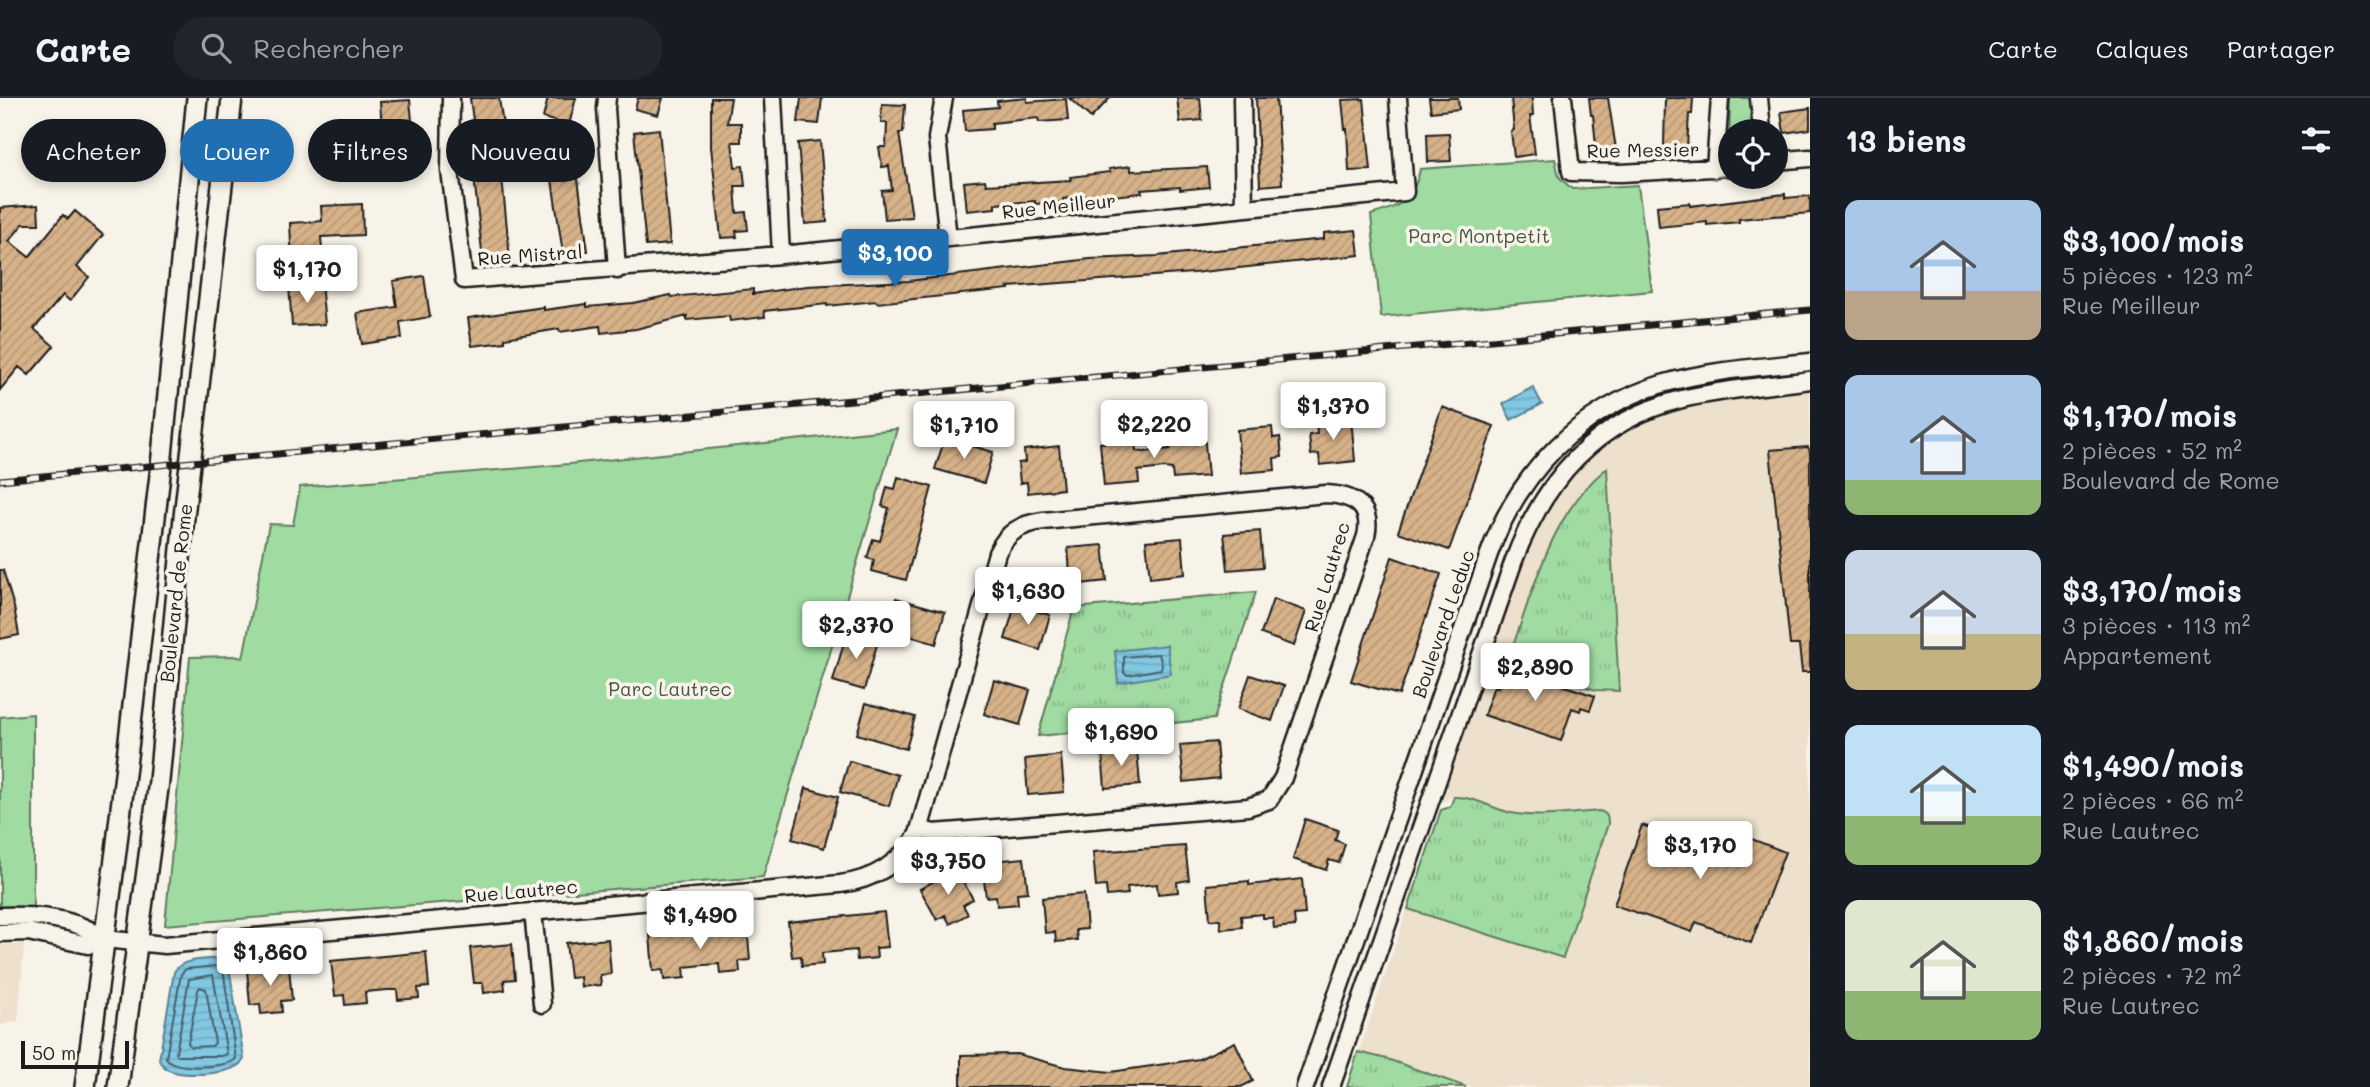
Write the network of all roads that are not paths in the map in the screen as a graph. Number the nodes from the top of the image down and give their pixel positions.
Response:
1 (197, 98) edge
2 (232, 98) edge
3 (451, 98) edge
4 (607, 98) edge
5 (773, 98) edge
6 (944, 98) edge
7 (1242, 98) edge
8 (1398, 98) edge
9 (1563, 98) edge
10 (1720, 98) edge
11 (1759, 98) edge
12 (1721, 119) edge
13 (1761, 119) edge
14 (1810, 158) edge
15 (1788, 160) edge
16 (1718, 168) edge
17 (1244, 208) junction
18 (948, 238) junction
19 (781, 255) junction
20 (617, 270) junction
21 (1810, 362) edge
22 (1810, 380) edge
23 (920, 829) junction
24 (533, 911) junction
25 (0, 916) edge
26 (0, 933) edge
27 (104, 939) junction
28 (138, 943) junction
29 (542, 1004) dead end
30 (85, 1087) edge
31 (118, 1087) edge
32 (1305, 1087) edge
33 (1331, 1087) edge

1 - 27 main road, Boulevard de Rome
2 - 28 main road, Boulevard de Rome
3 - 20 street, Rue Mistral
4 - 20 street
5 - 19 street
6 - 18 street
7 - 17 street
8 - 17 street, Rue Meilleur
9 - 16 street, Rue Messier
10 - 12 street, Rue Messier
11 - 13 street
14 - 15 street
17 - 18 street, Rue Meilleur
18 - 19 street, Rue Meilleur
19 - 20 street, Rue Mistral
21 - 32 street, Boulevard Leduc
22 - 33 street
23 - 23 street, Rue Lautrec
23 - 24 street, Rue Lautrec
24 - 28 street, Rue Lautrec
24 - 29 street
25 - 27 street, Rue Lautrec
26 - 27 street, Rue Lautrec
27 - 28 street, Rue Lautrec
27 - 30 main road, Boulevard de Rome
28 - 31 main road, Boulevard de Rome

